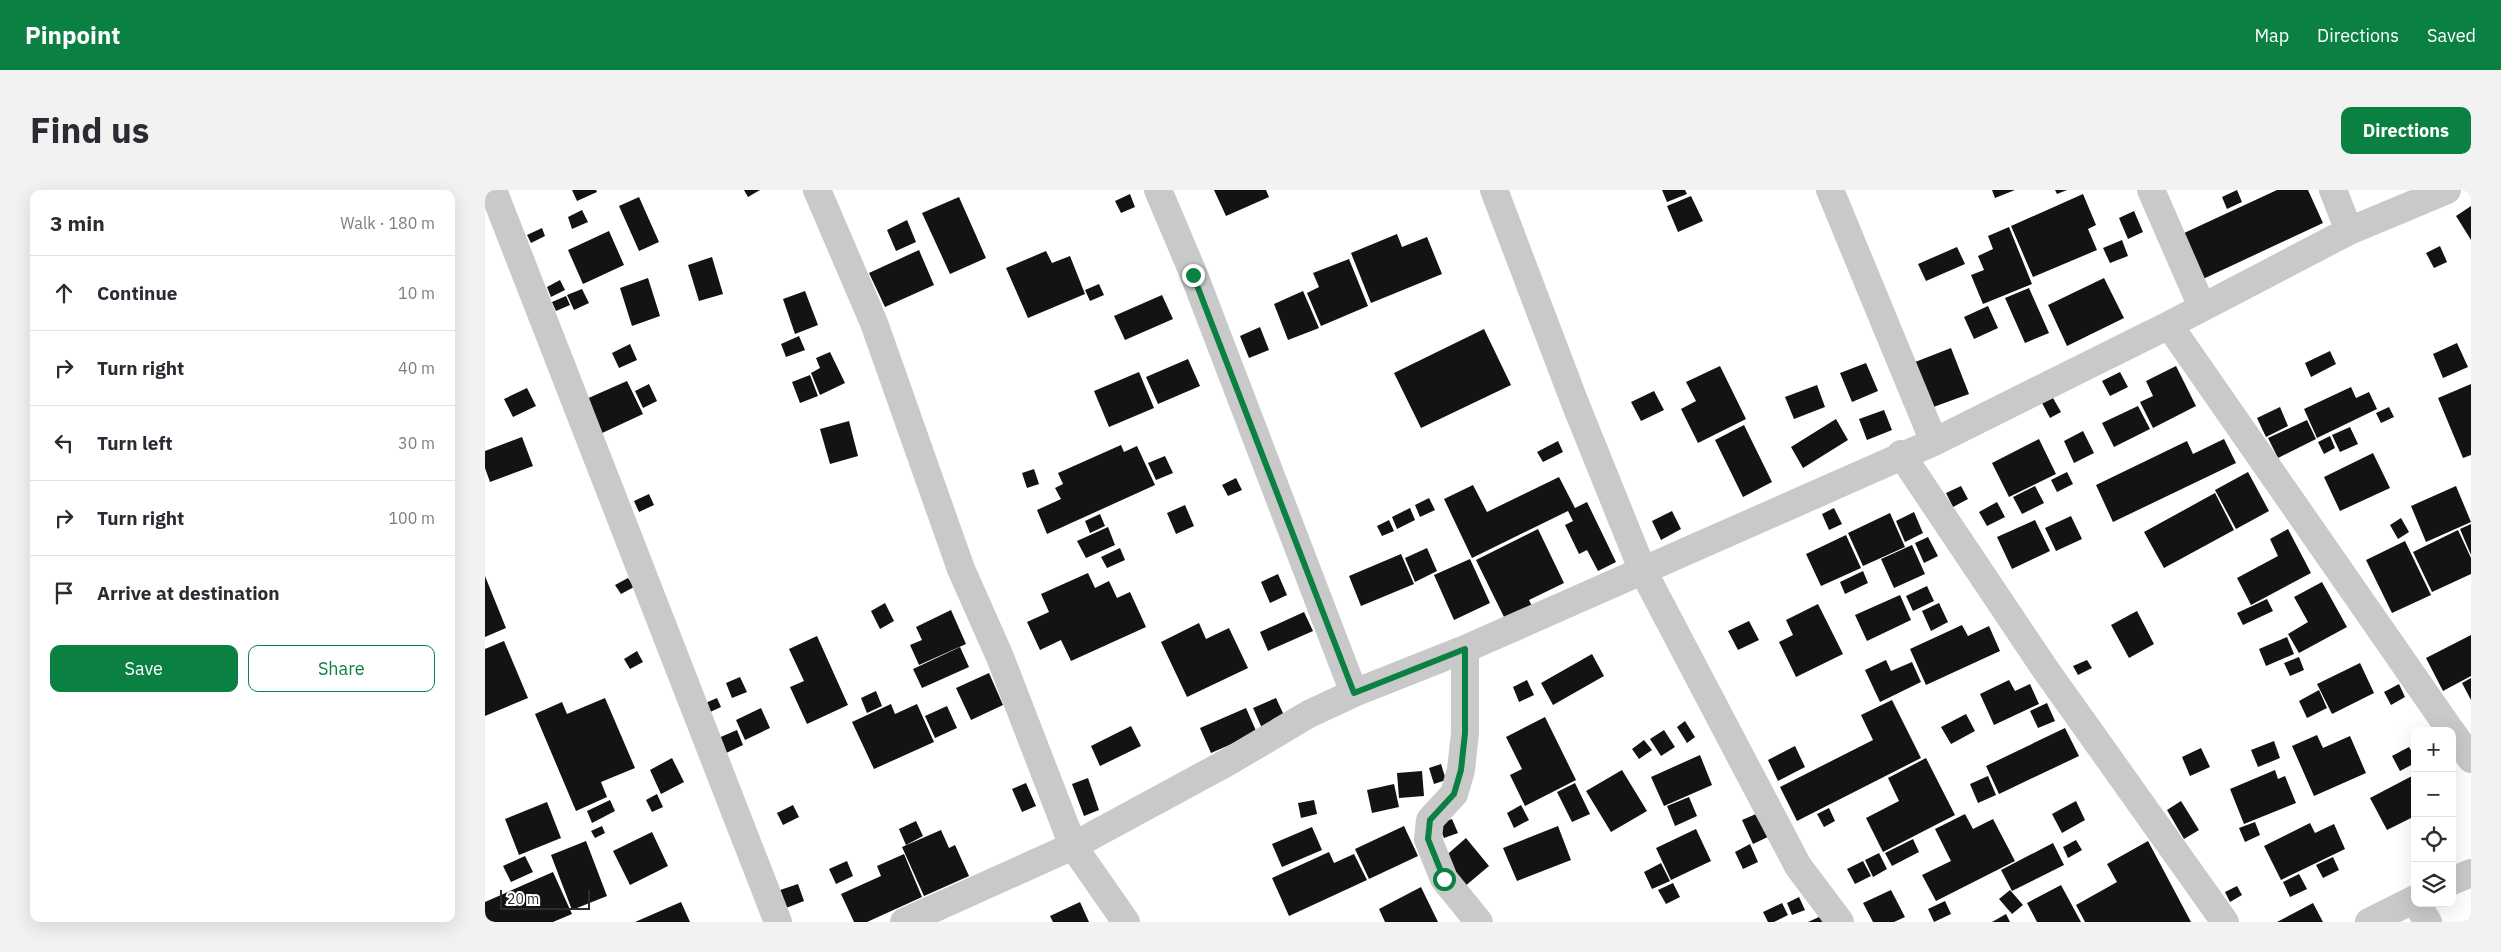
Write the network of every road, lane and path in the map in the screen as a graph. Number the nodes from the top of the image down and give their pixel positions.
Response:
1 (493, 190) edge
2 (817, 190) edge
3 (1158, 190) edge
4 (1494, 190) edge
5 (1830, 190) edge
6 (2151, 190) edge
7 (2333, 190) edge
8 (2447, 190) edge
9 (2349, 232) junction
10 (2202, 307) junction
11 (2169, 325) junction
12 (1933, 442) junction
13 (1901, 454) junction
14 (1642, 569) junction
15 (1465, 649) junction
16 (1354, 693) junction
17 (2449, 727) edge
18 (2456, 737) edge
19 (2471, 759) edge
20 (1073, 846) junction
21 (2471, 873) edge
22 (2456, 879) edge
23 (2411, 902) edge
24 (2419, 907) edge
25 (778, 922) edge
26 (904, 922) edge
27 (1125, 922) edge
28 (1479, 922) edge
29 (1841, 922) edge
30 (2225, 922) edge
31 (2369, 922) edge
32 (2428, 922) edge

1 - 25 street
2 - 20 street
3 - 16 street
4 - 14 street
5 - 12 street
6 - 10 street
7 - 9 street
8 - 9 street
9 - 10 street
10 - 11 street
11 - 12 street
11 - 17 street
12 - 13 street
13 - 14 street
13 - 30 street
14 - 15 street
14 - 29 street
15 - 16 street
15 - 28 street
16 - 20 street
18 - 19 street
20 - 26 street
20 - 27 street
21 - 22 street
23 - 31 street
24 - 32 street

